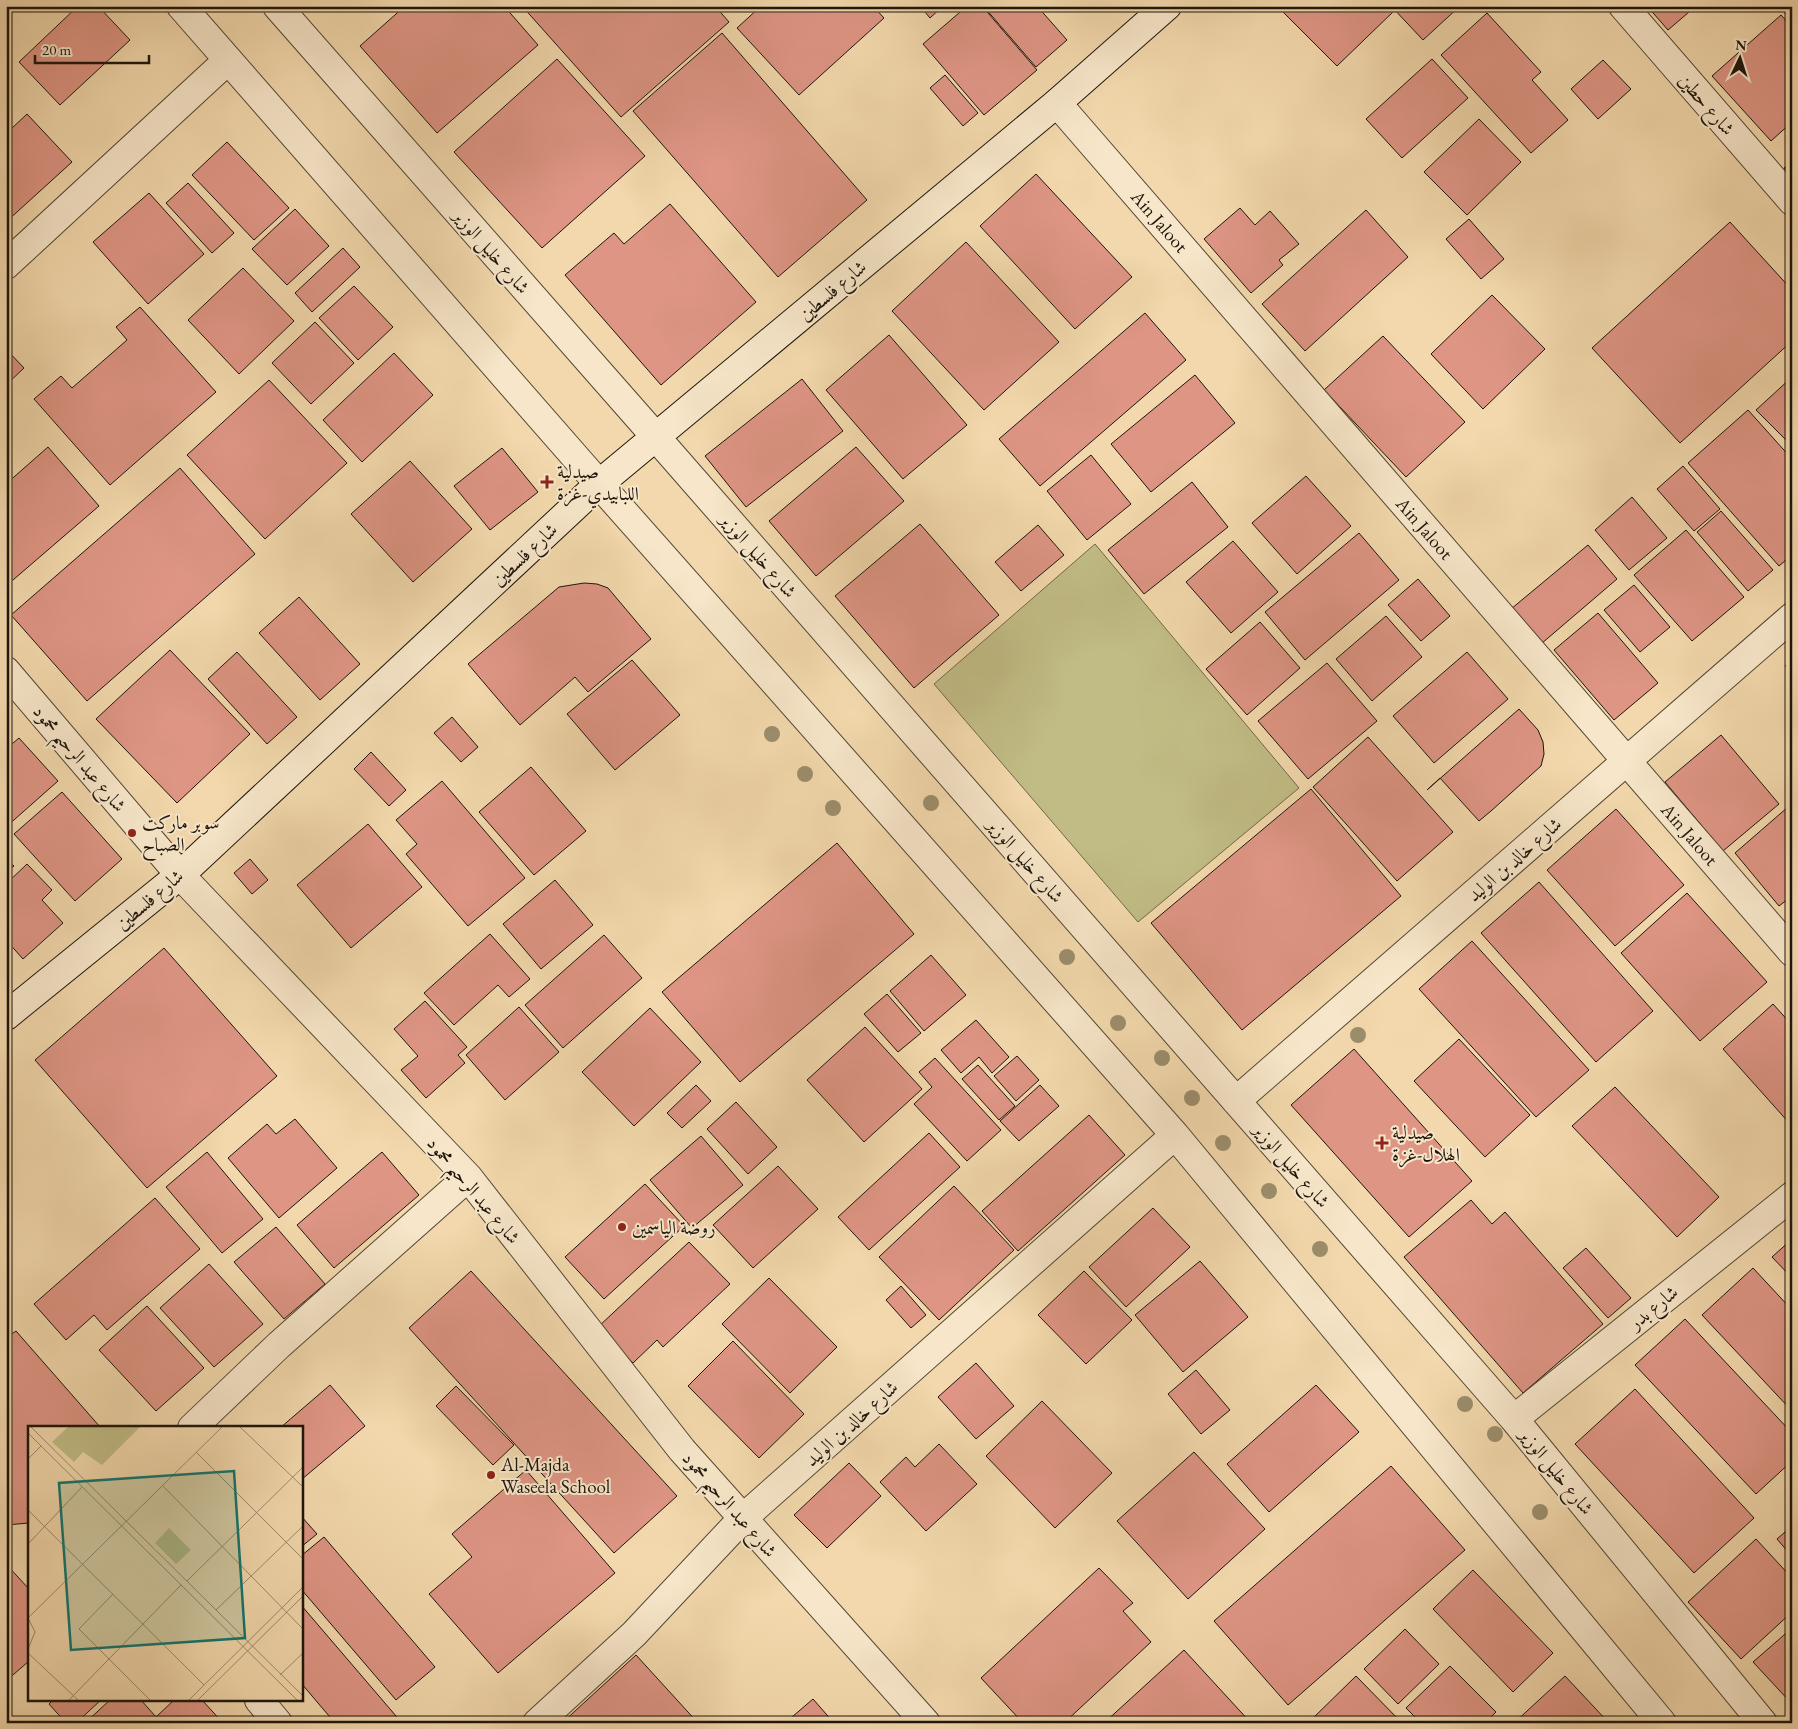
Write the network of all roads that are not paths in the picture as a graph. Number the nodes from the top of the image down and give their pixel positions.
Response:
1 (181, 6) edge
2 (277, 6) edge
3 (1167, 6) edge
4 (1622, 6) edge
5 (228, 60) junction
6 (1058, 103) junction
7 (1792, 201) edge
8 (6, 265) edge
9 (655, 436) junction
10 (599, 484) junction
11 (1792, 616) edge
12 (6, 671) edge
13 (1627, 762) junction
14 (180, 875) junction
15 (1792, 952) edge
16 (6, 1016) edge
17 (1236, 1101) junction
18 (1175, 1135) junction
19 (468, 1177) junction
20 (1792, 1196) edge
21 (1514, 1419) junction
22 (194, 1426) edge
23 (742, 1519) junction
24 (261, 1702) edge
25 (278, 1723) edge
26 (537, 1723) edge
27 (926, 1723) edge
28 (1662, 1723) edge
29 (1763, 1723) edge

1 - 5 street
2 - 9 street, شارع خليل الوزير
3 - 6 street, شارع فلسطين
4 - 7 street, شارع حطين
5 - 8 street
5 - 10 street
6 - 9 street, شارع فلسطين
6 - 13 street, Ain Jaloot
9 - 10 street, شارع فلسطين
9 - 17 street, شارع خليل الوزير
10 - 14 street, شارع فلسطين
10 - 18 street
11 - 13 street, شارع خالد بن الوليد
12 - 14 street, شارع عبد الرحيم محمود
13 - 15 street, Ain Jaloot
13 - 17 street, شارع خالد بن الوليد
14 - 16 street, شارع فلسطين
14 - 19 street, شارع عبد الرحيم محمود
17 - 21 street, شارع خليل الوزير
18 - 23 street, شارع خالد بن الوليد
18 - 28 street
19 - 22 street
19 - 23 street, شارع عبد الرحيم محمود
20 - 21 street, شارع بدر
21 - 29 street, شارع خليل الوزير
23 - 26 street, شارع خالد بن الوليد
23 - 27 street, شارع عبد الرحيم محمود
24 - 25 street

